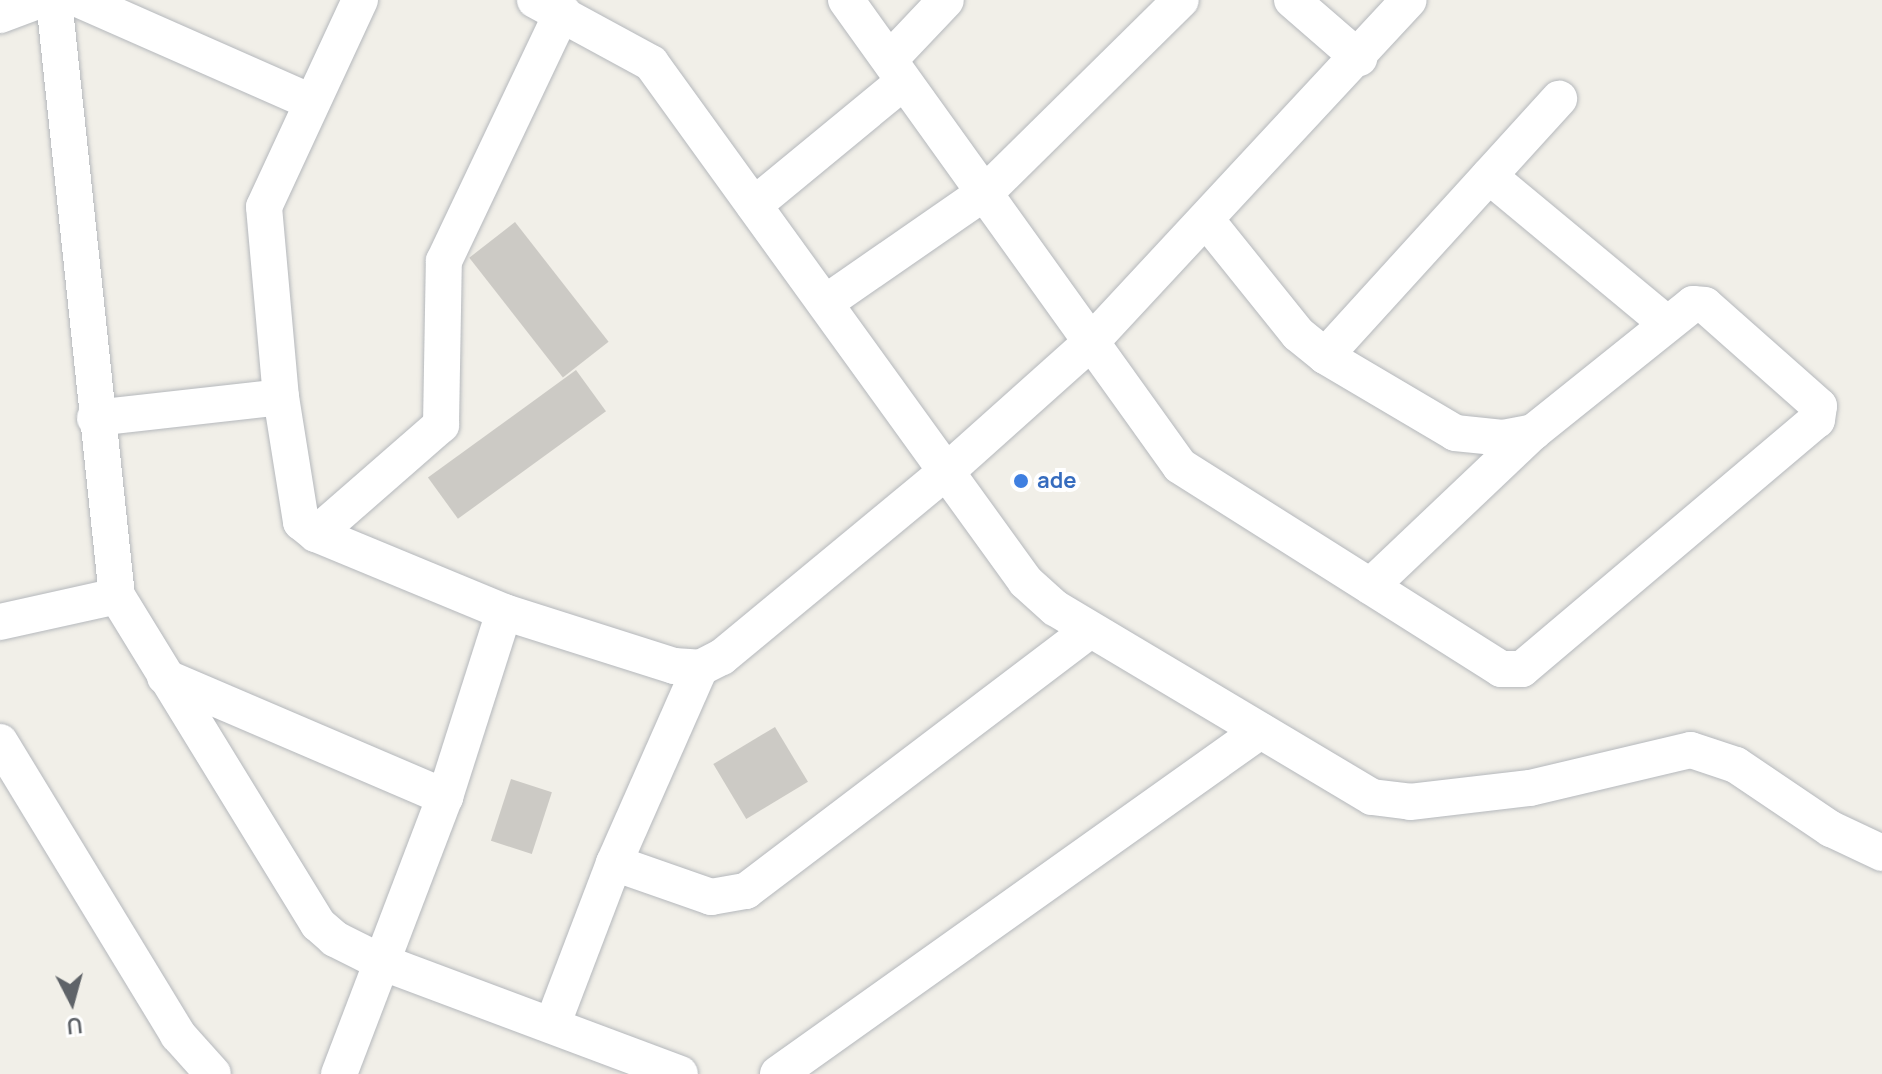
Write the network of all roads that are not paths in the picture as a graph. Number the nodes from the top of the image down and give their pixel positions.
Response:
1 (40, 0) edge
2 (54, 0) edge
3 (80, 0) edge
4 (360, 0) edge
5 (846, 0) edge
6 (946, 0) edge
7 (1181, 0) edge
8 (1292, 0) edge
9 (1409, 0) edge
10 (549, 6) edge
11 (0, 15) edge
12 (1359, 58) junction
13 (896, 70) junction
14 (1559, 99) dead end
15 (311, 102) junction
16 (1489, 176) junction
17 (987, 191) junction
18 (754, 205) junction
19 (1208, 222) junction
20 (825, 303) junction
21 (1666, 323) junction
22 (1090, 343) junction
23 (1325, 356) junction
24 (281, 397) junction
25 (95, 418) junction
26 (1533, 432) junction
27 (947, 471) junction
28 (316, 534) junction
29 (1371, 586) junction
30 (117, 596) junction
31 (504, 612) junction
32 (0, 622) edge
33 (1090, 630) junction
34 (700, 668) junction
35 (165, 677) junction
36 (1260, 731) junction
37 (0, 742) edge
38 (445, 797) junction
39 (1882, 853) edge
40 (614, 863) junction
41 (381, 962) junction
42 (553, 1023) junction
43 (213, 1074) edge
44 (339, 1074) edge
45 (680, 1074) edge
46 (778, 1074) edge

1 - 11 street
2 - 25 street
3 - 15 street
4 - 15 street
5 - 13 street
6 - 13 street
7 - 17 street
8 - 12 street
9 - 12 street
10 - 18 street
10 - 28 street
12 - 19 street
13 - 17 street
13 - 18 street
14 - 16 street
15 - 24 street
16 - 21 street
16 - 23 street
17 - 20 street
17 - 22 street
18 - 20 street
19 - 22 street
19 - 23 street
20 - 27 street
21 - 26 street
21 - 29 street
22 - 27 street
22 - 29 street
23 - 26 street
24 - 25 street
24 - 28 street
25 - 30 street
26 - 29 street
27 - 33 street
27 - 34 street
28 - 31 street
30 - 32 street
30 - 35 street
31 - 34 street
31 - 38 street
33 - 36 street
33 - 40 street
34 - 40 street
35 - 38 street
35 - 41 street
36 - 39 street
36 - 46 street
37 - 43 street
38 - 41 street
40 - 42 street
41 - 42 street
41 - 44 street
42 - 45 street

